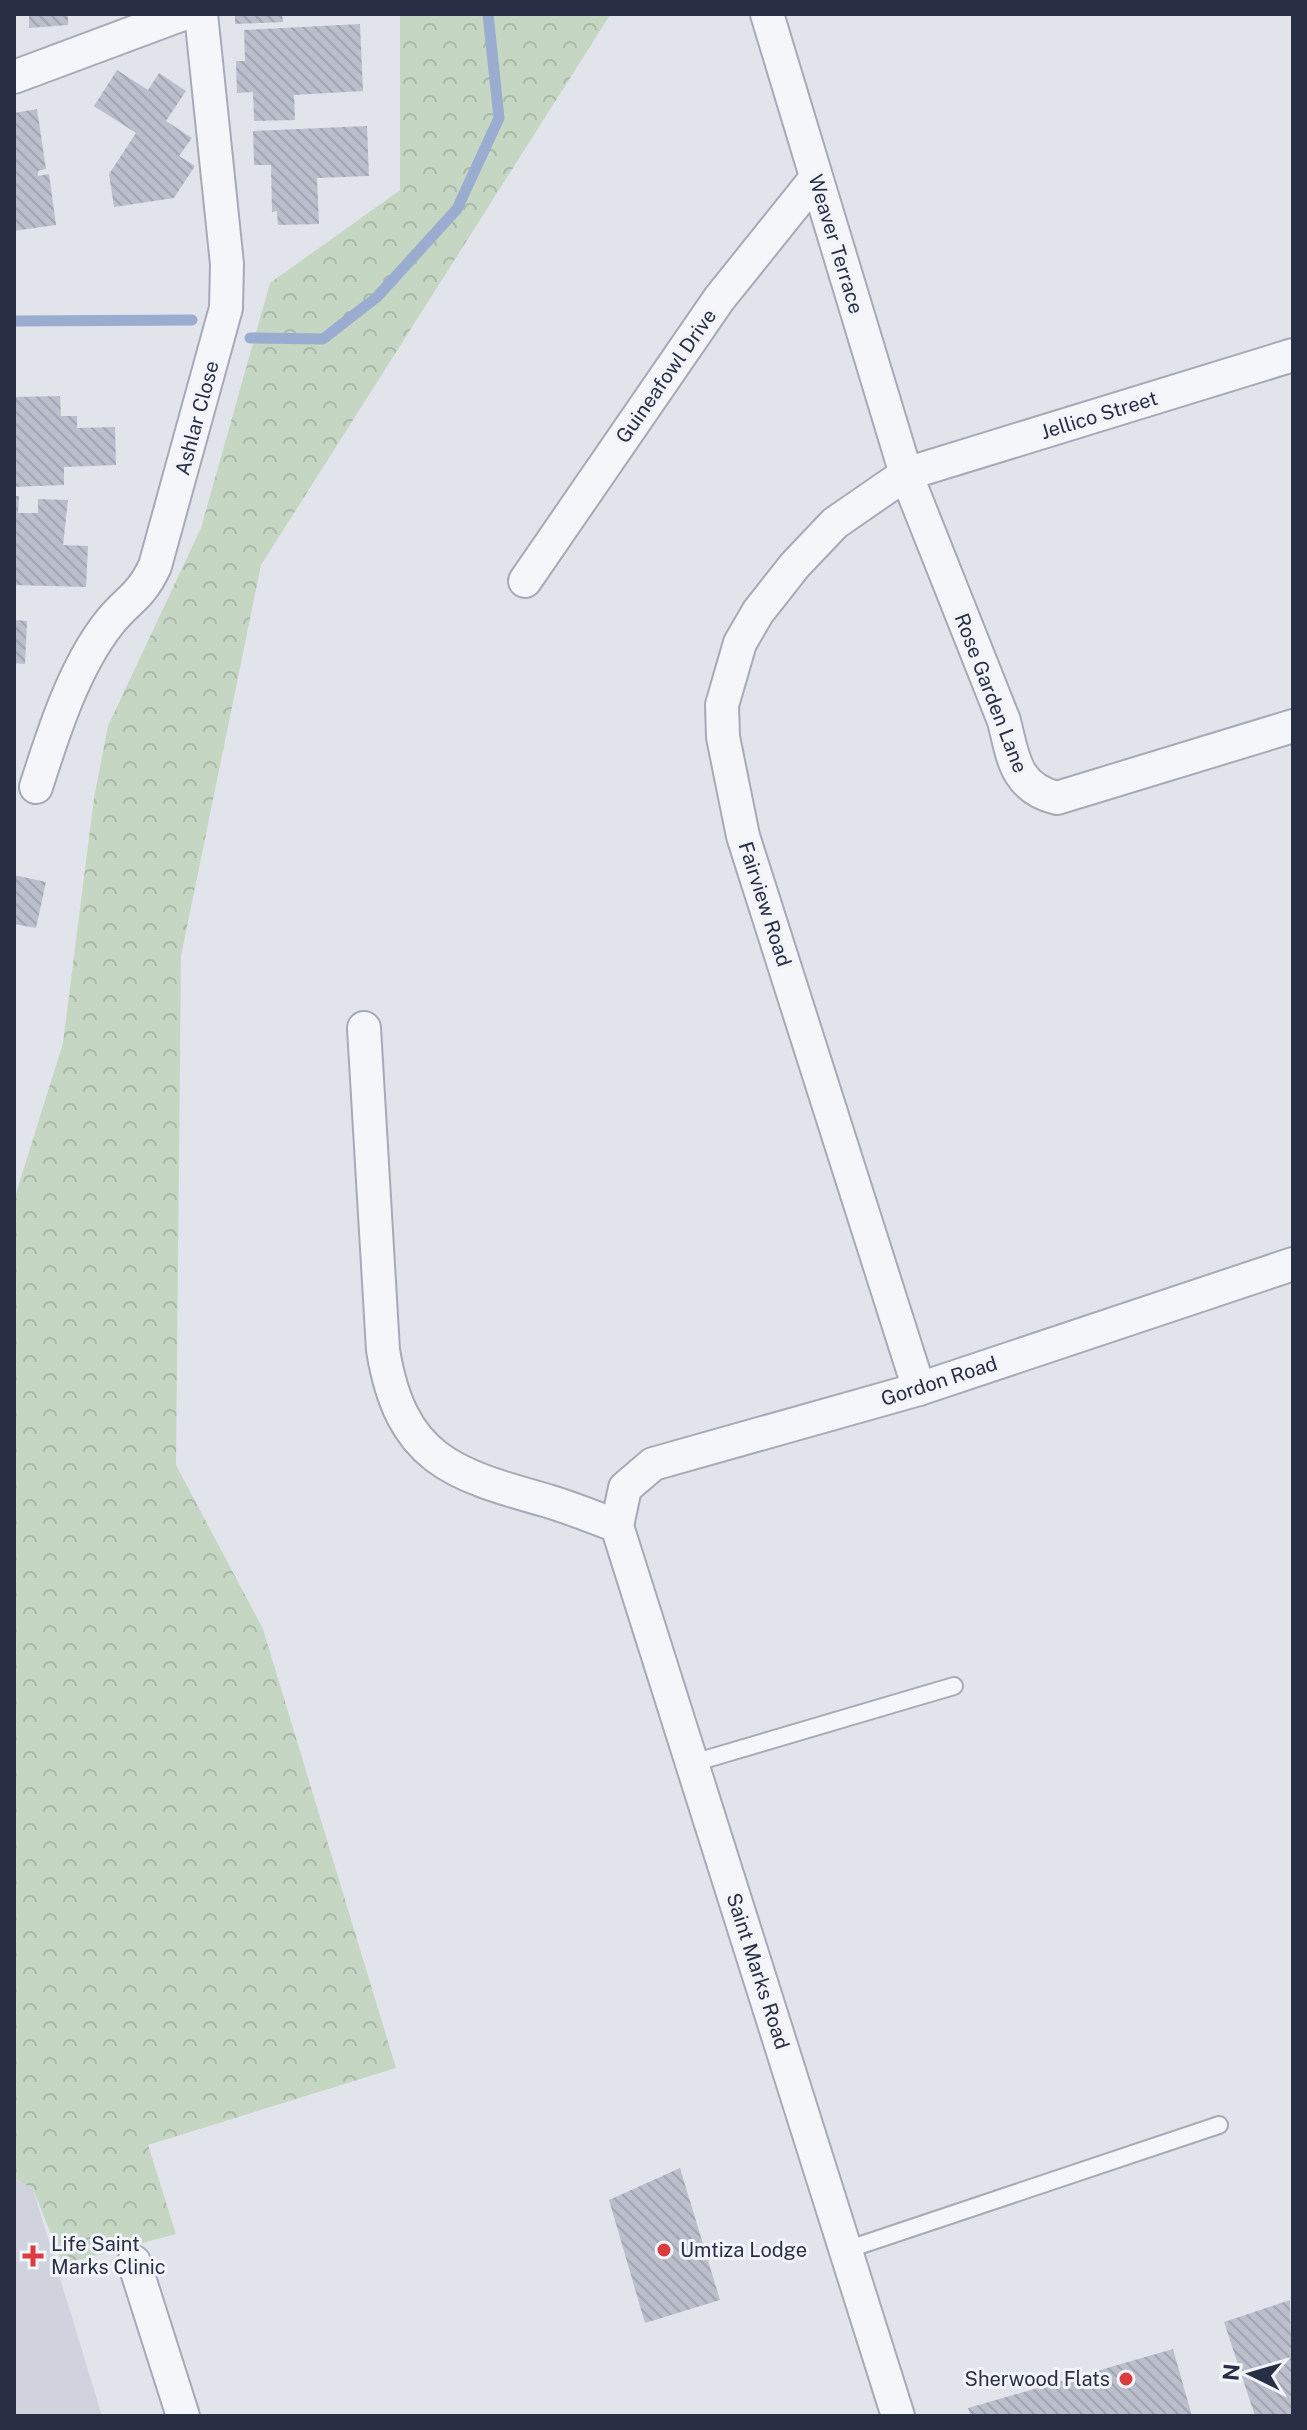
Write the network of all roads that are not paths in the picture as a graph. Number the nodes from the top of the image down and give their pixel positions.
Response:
1 (183, 14) edge
2 (201, 14) edge
3 (767, 14) edge
4 (14, 77) edge
5 (816, 178) junction
6 (1293, 355) edge
7 (906, 474) junction
8 (525, 581) dead end
9 (1293, 726) edge
10 (36, 787) dead end
11 (364, 1028) dead end
12 (1293, 1264) edge
13 (919, 1389) junction
14 (617, 1526) junction
15 (954, 1686) dead end
16 (693, 1763) junction
17 (1219, 2125) dead end
18 (846, 2250) junction
19 (134, 2262) dead end
20 (183, 2416) edge
21 (898, 2416) edge

1 - 4 street
2 - 10 street, Ashlar Close
3 - 5 street, Weaver Terrace
5 - 7 street, Weaver Terrace
5 - 8 street, Guineafowl Drive
6 - 7 street, Jellico Street
7 - 9 street, Rose Garden Lane
7 - 13 street, Fairview Road
11 - 14 street
12 - 13 street, Gordon Road
13 - 14 street, Gordon Road
14 - 16 street, Saint Marks Road
15 - 16 lane
16 - 18 street, Saint Marks Road
17 - 18 lane
18 - 21 street, Saint Marks Road
19 - 20 street

